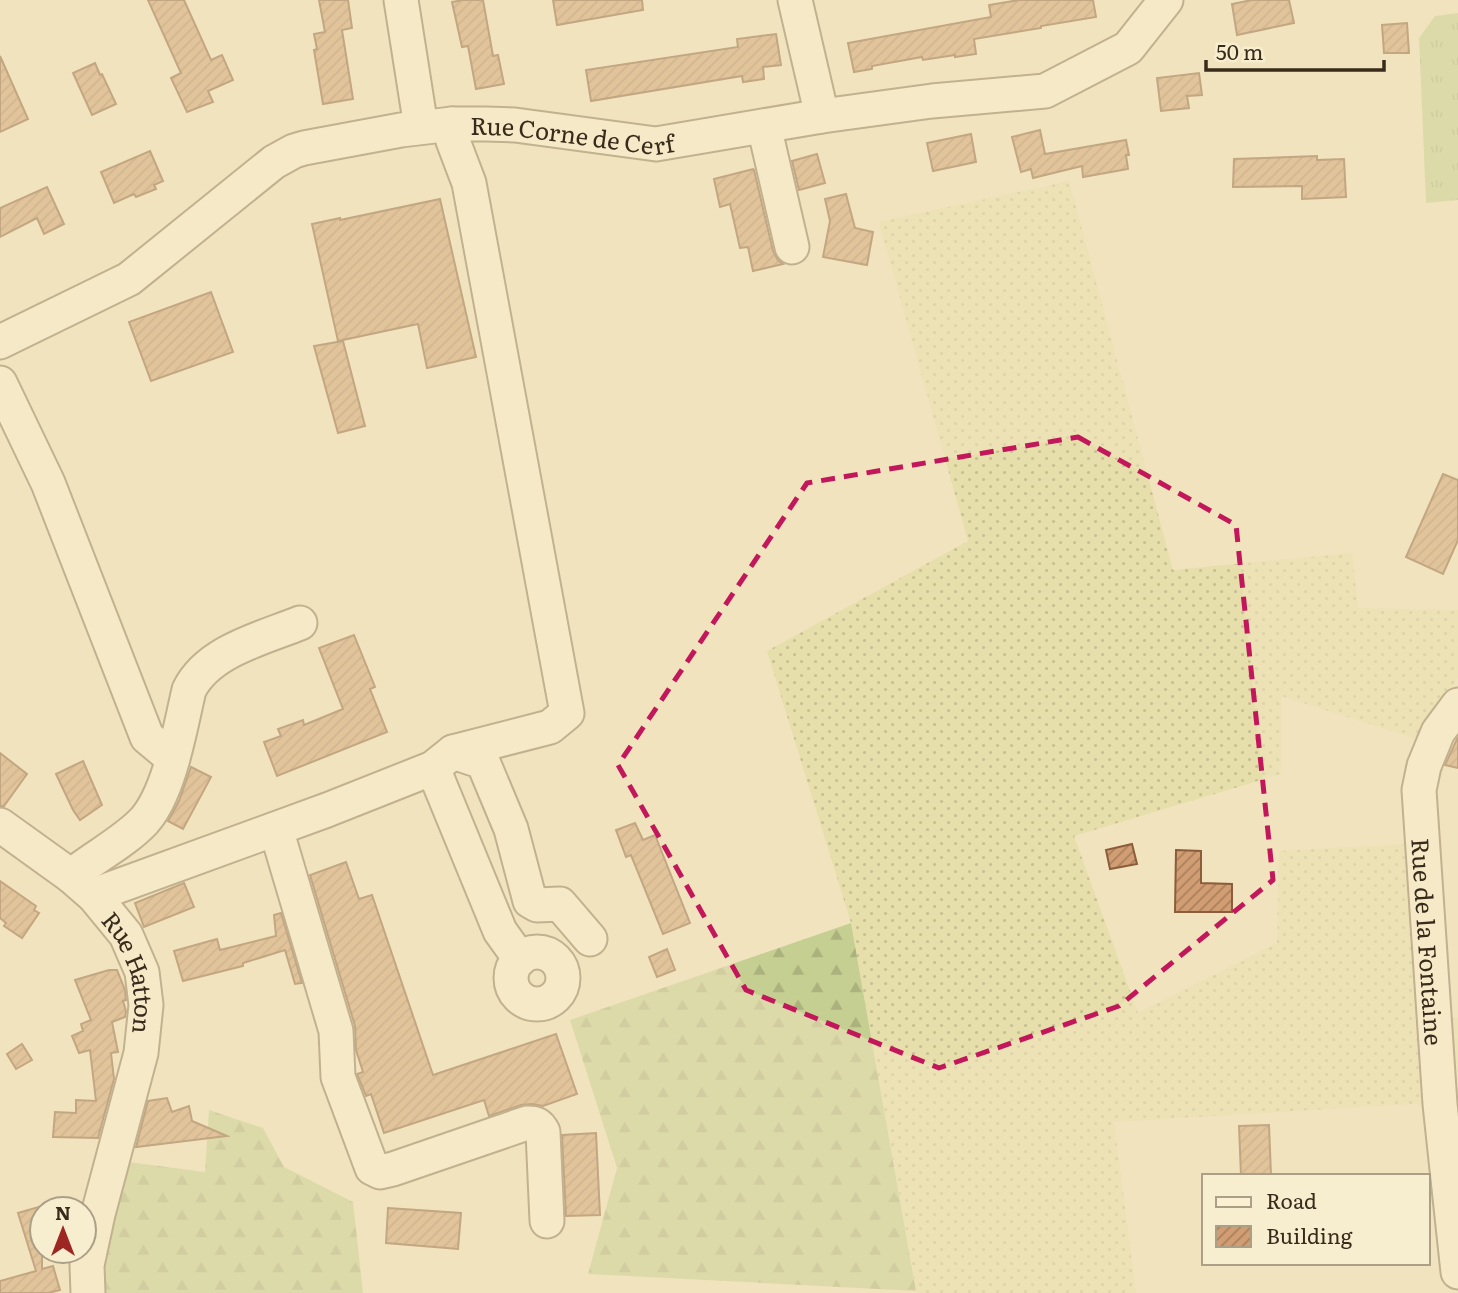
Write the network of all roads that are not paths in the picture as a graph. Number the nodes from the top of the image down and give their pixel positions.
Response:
1 (401, 0) edge
2 (796, 0) edge
3 (1167, 0) edge
4 (822, 116) junction
5 (436, 126) junction
6 (764, 126) junction
7 (792, 247) dead end
8 (0, 342) edge
9 (0, 383) edge
10 (300, 622) dead end
11 (1458, 705) edge
12 (172, 758) junction
13 (443, 760) junction
14 (0, 825) edge
15 (276, 829) junction
16 (82, 886) junction
17 (590, 939) dead end
18 (520, 958) dead end
19 (547, 1221) dead end
20 (1458, 1272) edge
21 (88, 1293) edge

1 - 5 street
2 - 4 street
3 - 4 street, Rue Corne de Cerf
4 - 6 street, Rue Corne de Cerf
5 - 6 street, Rue Corne de Cerf
5 - 8 street, Rue Corne de Cerf
5 - 13 street
6 - 7 street
9 - 12 street
10 - 12 street
11 - 20 street, Rue de la Fontaine
12 - 16 street
13 - 15 street
13 - 17 street
13 - 18 street
14 - 16 street, Rue Hatton
15 - 16 street
15 - 19 street
16 - 21 street, Rue Hatton

